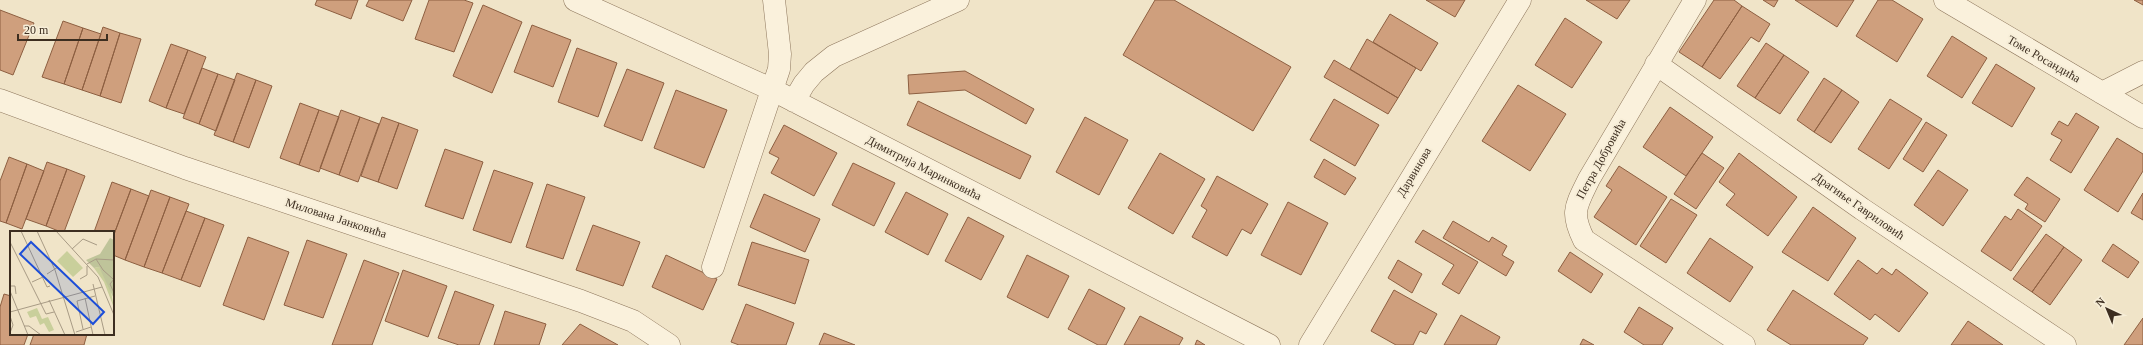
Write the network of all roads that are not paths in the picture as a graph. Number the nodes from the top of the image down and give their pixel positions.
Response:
1 (575, 0) edge
2 (774, 0) edge
3 (958, 0) edge
4 (1520, 0) edge
5 (1695, 0) edge
6 (1945, 0) edge
7 (1656, 64) junction
8 (2143, 72) edge
9 (771, 89) junction
10 (2102, 93) junction
11 (0, 100) edge
12 (794, 101) junction
13 (2143, 117) edge
14 (713, 267) dead end
15 (669, 345) edge
16 (1269, 345) edge
17 (1310, 345) edge
18 (1744, 345) edge
19 (2065, 345) edge

1 - 9 street, Димитрија Маринковића
2 - 9 street
3 - 12 street
4 - 17 street, Дарвинова
5 - 7 street, Петра Добровића
6 - 10 street, Томе Росандића
7 - 18 street, Петра Добровића
7 - 19 street, Драгиње Гавриловић
8 - 10 street
9 - 12 street, Димитрија Маринковића
9 - 14 street
10 - 13 street, Томе Росандића
11 - 15 street, Милована Јанковића
12 - 16 street, Димитрија Маринковића

